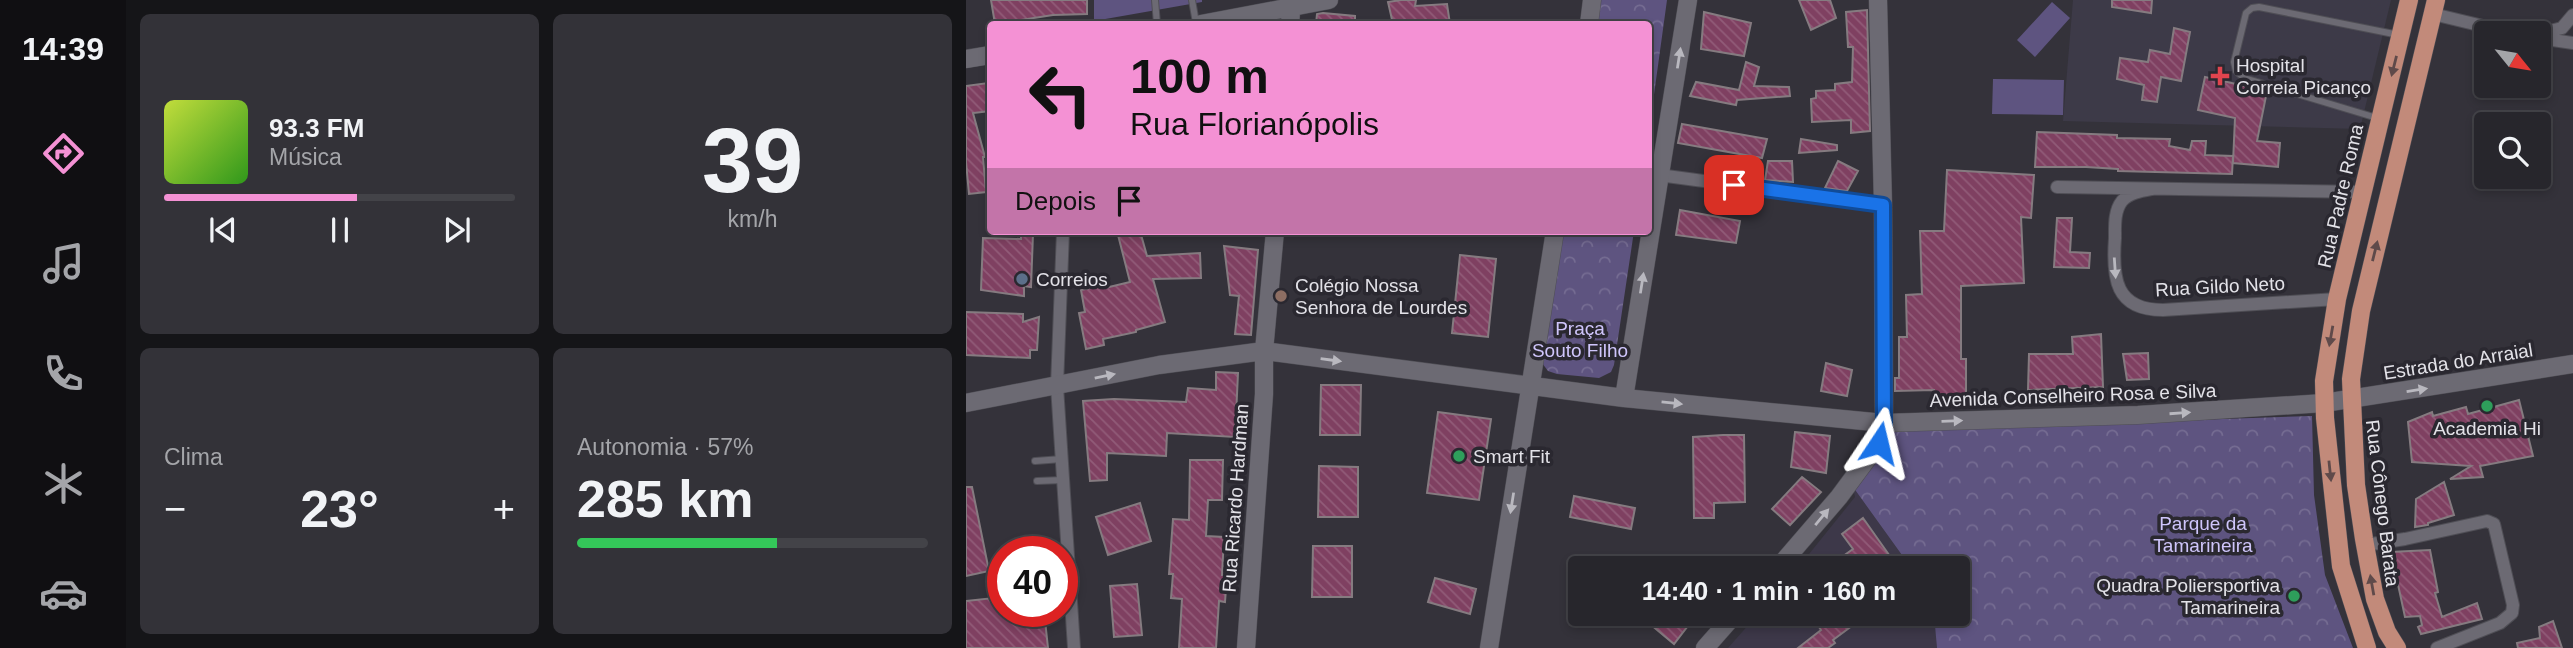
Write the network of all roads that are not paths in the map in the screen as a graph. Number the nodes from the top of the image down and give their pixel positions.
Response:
1 (1155, 0) edge
2 (1192, 0) edge
3 (1329, 0) edge
4 (1592, 0) edge
5 (1688, 0) edge
6 (1878, 0) edge
7 (2409, 0) edge
8 (2435, 7) edge
9 (1291, 11) edge
10 (2573, 15) edge
11 (1157, 21) edge
12 (1198, 21) edge
13 (1220, 21) edge
14 (1588, 21) edge
15 (2476, 21) edge
16 (2552, 32) edge
17 (2401, 36) junction
18 (2552, 39) edge
19 (2573, 43) edge
20 (987, 56) edge
21 (966, 59) edge
22 (2380, 119) junction
23 (1659, 175) junction
24 (2057, 187) dead end
25 (2151, 189) junction
26 (2362, 192) junction
27 (1883, 205) junction
28 (1652, 220) edge
29 (1063, 235) edge
30 (1275, 235) edge
31 (1554, 235) edge
32 (1650, 235) edge
33 (2337, 299) junction
34 (1264, 351) junction
35 (2573, 363) edge
36 (1057, 386) junction
37 (1531, 387) junction
38 (1624, 398) junction
39 (2350, 400) junction
40 (966, 403) edge
41 (2324, 403) junction
42 (1884, 424) junction
43 (1062, 459) junction
44 (1035, 461) dead end
45 (1063, 480) junction
46 (1037, 481) dead end
47 (2365, 545) junction
48 (1788, 556) edge
49 (1724, 626) edge
50 (1074, 648) edge
51 (1246, 648) edge
52 (1489, 648) edge
53 (1704, 648) edge
54 (2367, 648) edge
55 (2397, 648) edge
56 (2437, 648) edge

1 - 11 lane
2 - 12 lane
3 - 9 street
4 - 14 street
23 -> 5 street
6 - 27 street
7 - 17 main road, Rua Padre Roma
8 - 15 street
39 -> 8 main road
9 - 13 street
10 - 16 street
17 -> 22 main road, Rua Padre Roma
17 - 22 lane
18 - 19 street
20 - 21 street
22 - 26 main road, Rua Padre Roma
23 - 27 street
28 -> 23 street
24 - 25 street
25 - 26 street
25 -> 33 street, Rua Gildo Neto
26 - 33 main road, Rua Padre Roma
27 - 42 street
29 - 36 street
30 - 34 street, Rua Ricardo Hardman
31 - 37 street
38 -> 32 street
33 -> 41 main road, Rua Padre Roma
36 -> 34 street, Avenida Conselheiro Rosa e Silva
34 -> 37 street, Avenida Conselheiro Rosa e Silva
34 - 51 street, Rua Ricardo Hardman
39 -> 35 street, Estrada do Arraial
36 - 40 street, Avenida Conselheiro Rosa e Silva
36 - 43 street
37 - 38 street, Avenida Conselheiro Rosa e Silva
37 -> 52 street
38 -> 42 street, Avenida Conselheiro Rosa e Silva
39 - 41 street, Avenida Conselheiro Rosa e Silva
39 - 47 main road, Rua Cônego Barata
42 -> 41 street, Avenida Conselheiro Rosa e Silva
41 -> 54 main road
48 -> 42 street
43 - 44 lane
43 - 45 street
45 - 46 lane
45 - 50 street
55 -> 47 main road, Rua Cônego Barata
47 - 56 street
49 - 53 street

